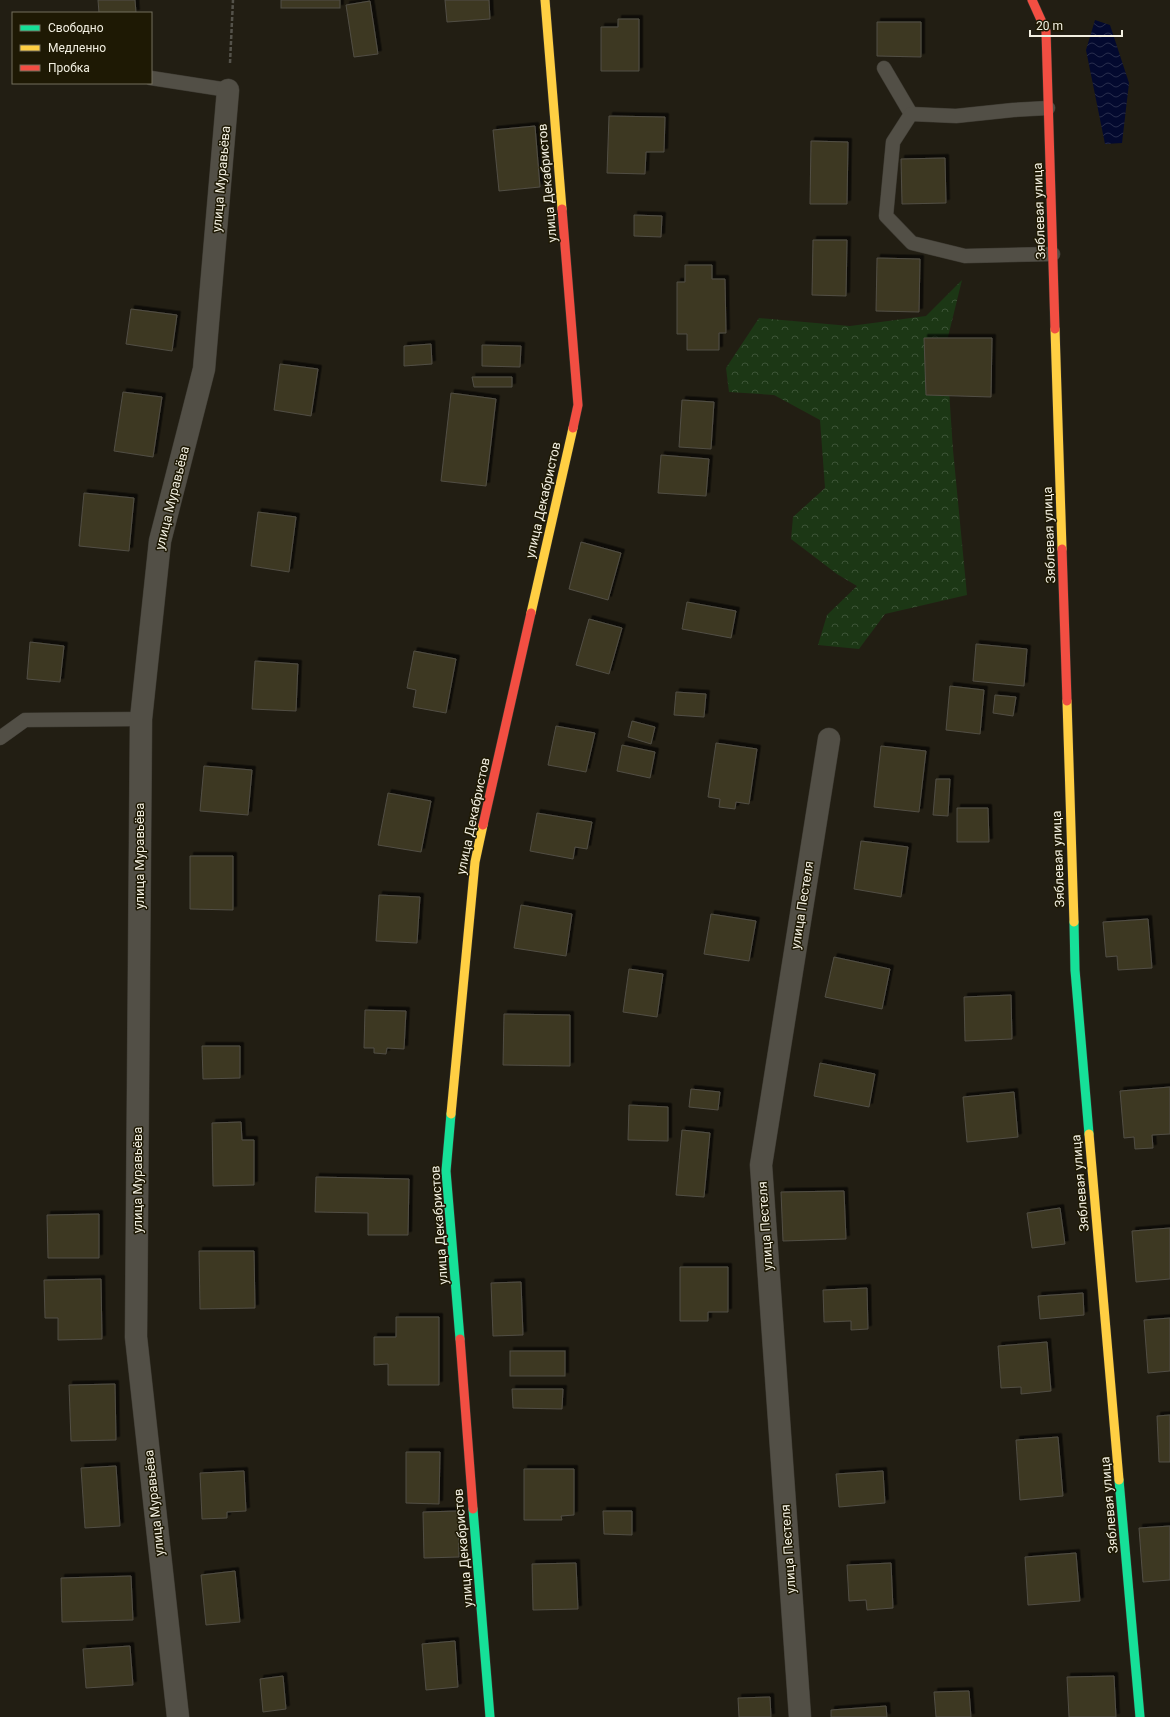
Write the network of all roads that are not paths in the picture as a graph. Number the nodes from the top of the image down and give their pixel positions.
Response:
1 (545, 0) edge
2 (1032, 0) edge
3 (884, 68) dead end
4 (152, 78) edge
5 (228, 90) joint
6 (1048, 108) junction
7 (911, 114) junction
8 (1053, 254) junction
9 (140, 719) junction
10 (0, 738) edge
11 (829, 739) dead end
12 (178, 1717) edge
13 (490, 1717) edge
14 (800, 1717) edge
15 (1140, 1717) edge

1 - 13 street, улица Декабристов
2 - 6 street, Зяблевая улица
3 - 7 lane
4 - 5 lane
5 - 9 street, улица Муравьёва
6 - 7 lane
6 - 8 street, Зяблевая улица
7 - 8 lane
8 - 15 street, Зяблевая улица
9 - 10 lane
9 - 12 street, улица Муравьёва
11 - 14 street, улица Пестеля

